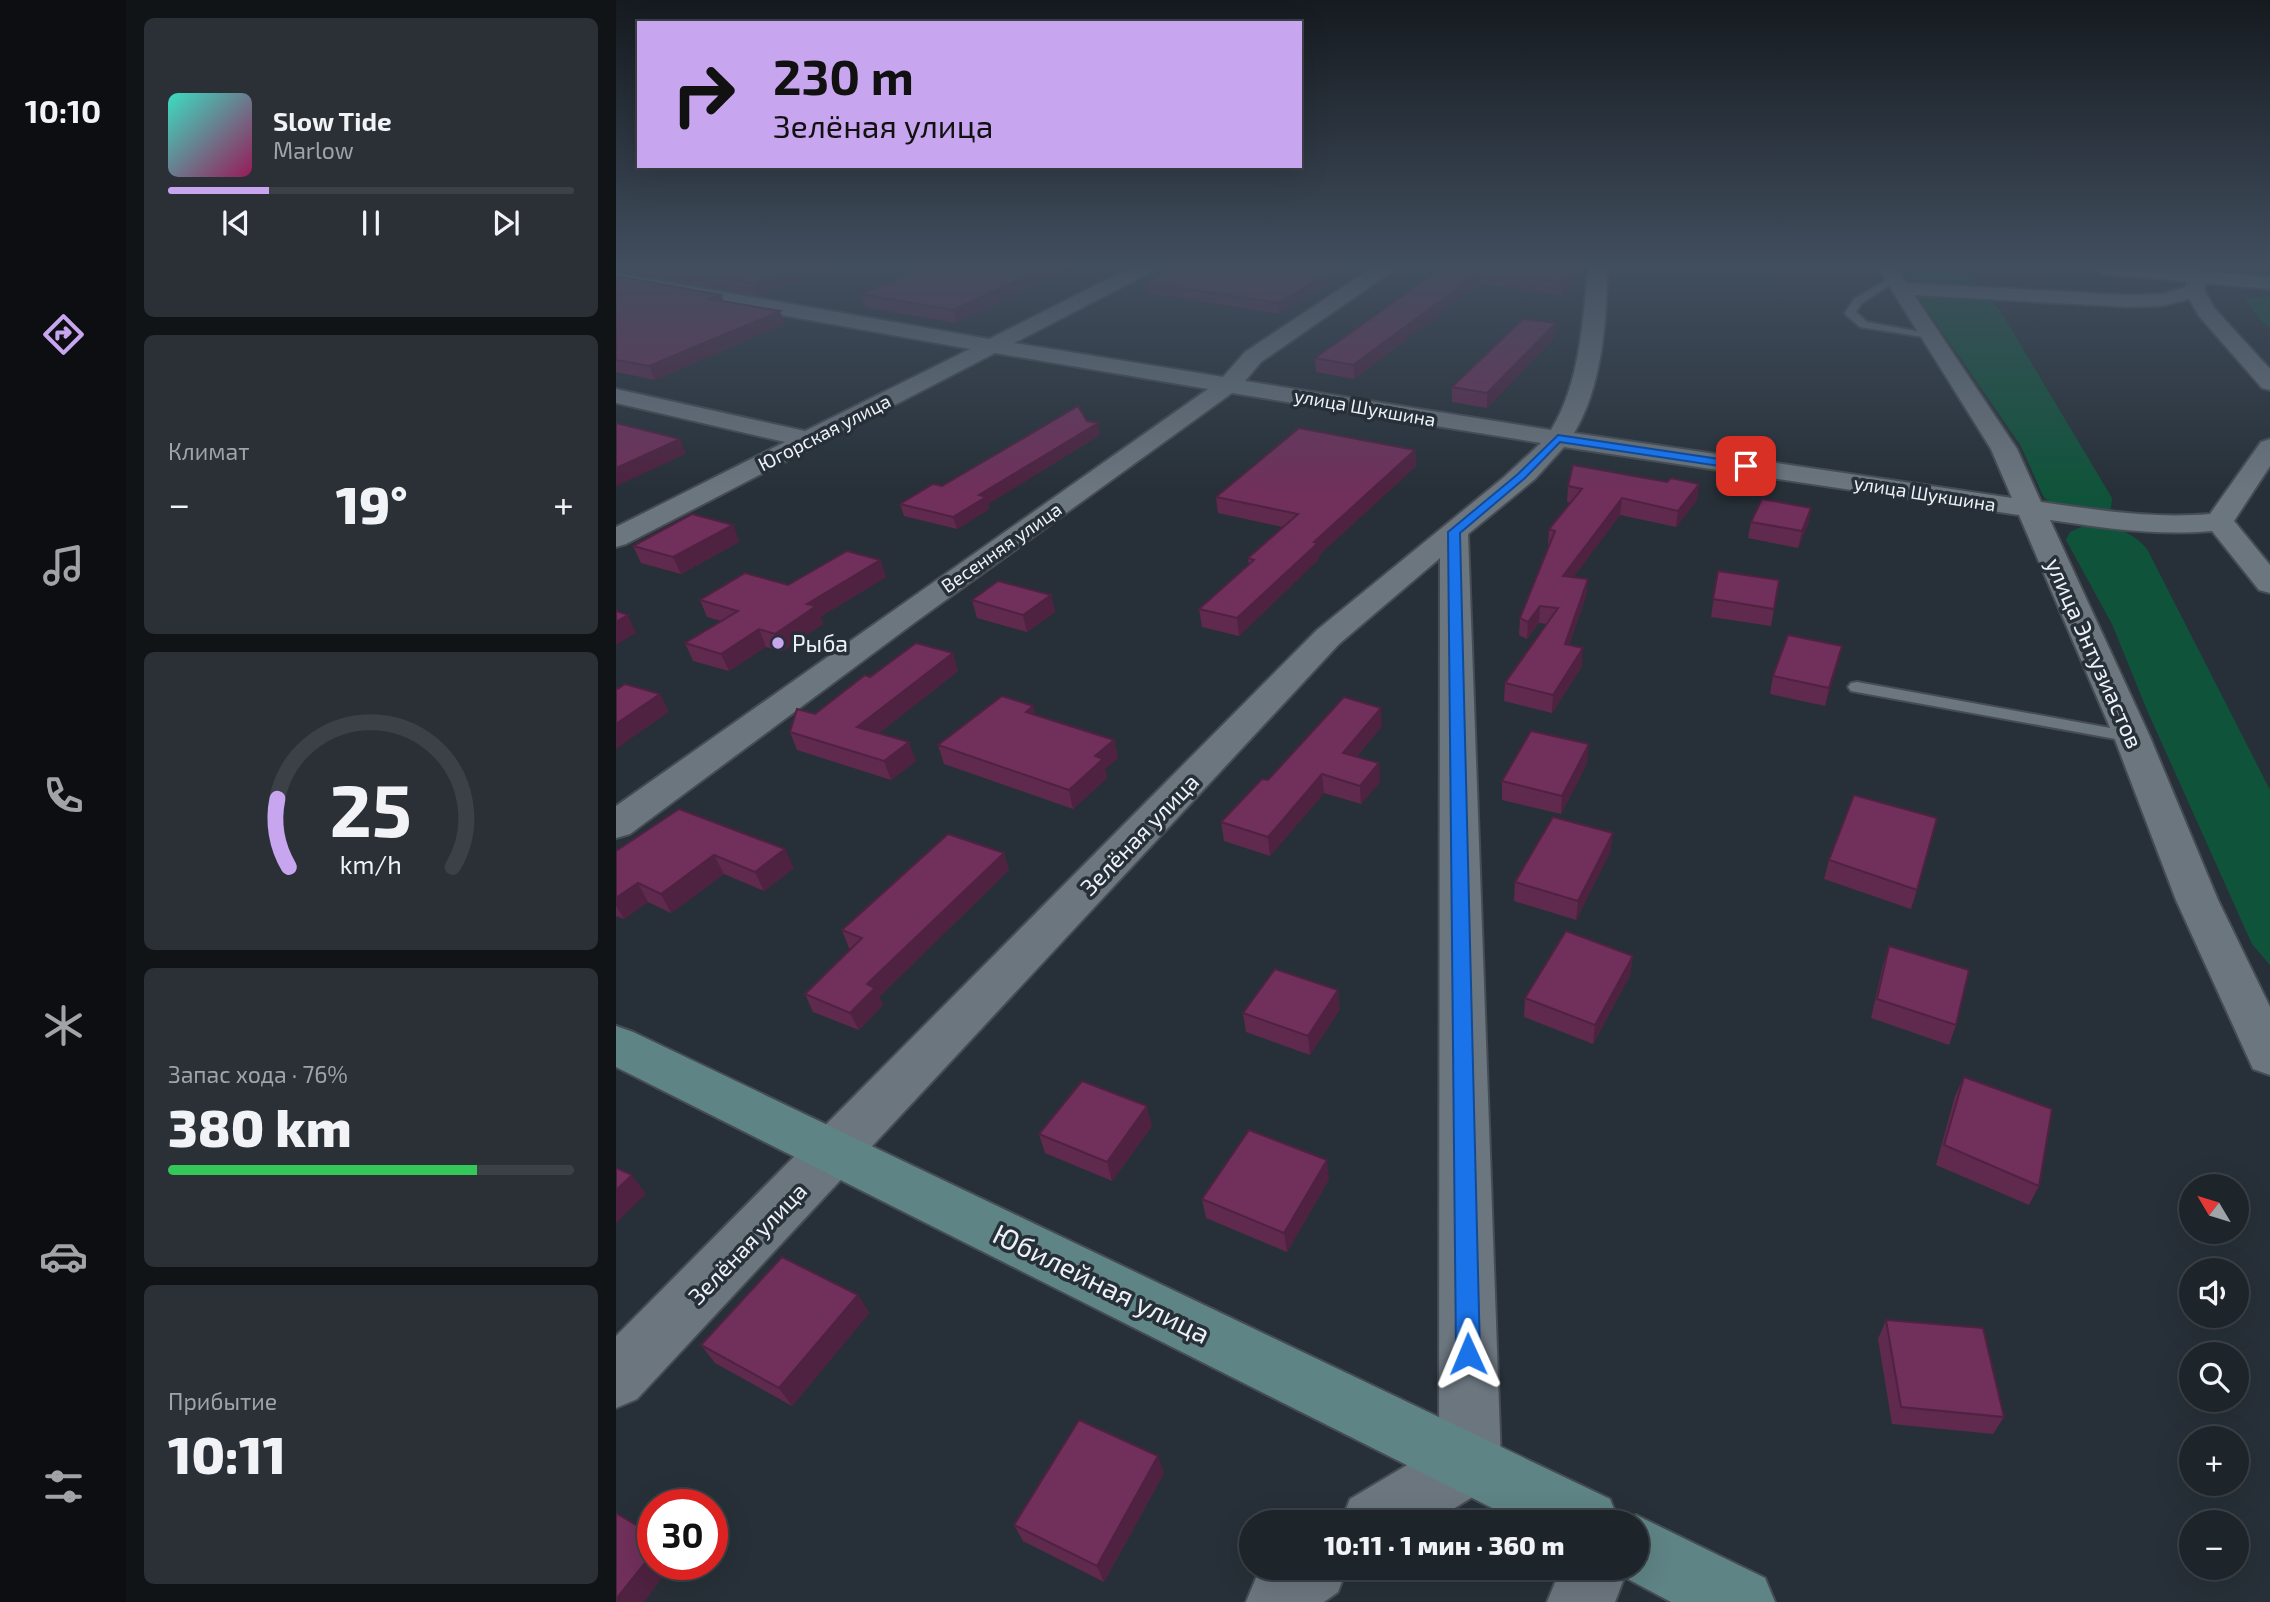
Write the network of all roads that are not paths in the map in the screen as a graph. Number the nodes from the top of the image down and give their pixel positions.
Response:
1 (974, 343) edge
2 (998, 343) edge
3 (1274, 343) edge
4 (1588, 343) edge
5 (1936, 343) edge
6 (2234, 343) edge
7 (992, 346) junction
8 (1231, 383) junction
9 (2270, 383) edge
10 (616, 396) edge
11 (1558, 438) junction
12 (810, 440) junction
13 (2270, 447) edge
14 (2032, 510) junction
15 (2219, 522) junction
16 (1454, 532) junction
17 (616, 538) edge
18 (2270, 584) edge
19 (1857, 687) dead end
20 (2132, 737) junction
21 (616, 825) edge
22 (2254, 987) edge
23 (616, 1045) edge
24 (2270, 1056) edge
25 (835, 1152) junction
26 (616, 1378) edge
27 (1470, 1463) junction
28 (1393, 1510) edge
29 (1563, 1510) edge
30 (1649, 1555) edge
31 (1298, 1580) edge
32 (1590, 1580) edge
33 (1280, 1602) edge
34 (1581, 1602) edge
35 (1741, 1602) edge

1 - 7 street, улица Шукшина
2 - 7 street, Югорская улица
3 - 8 street, Весенняя улица
4 - 11 street, Зелёная улица
5 - 14 street, улица Энтузиастов
6 - 9 street
7 - 8 street, улица Шукшина
7 - 12 street, Югорская улица
8 - 11 street, улица Шукшина
8 - 21 street, Весенняя улица
10 - 12 street
11 - 14 street, улица Шукшина
11 - 16 street, Зелёная улица
12 - 17 street, Югорская улица
13 - 15 street
14 - 15 street, улица Шукшина
14 - 20 street, улица Энтузиастов
15 - 18 street
16 - 25 street, Зелёная улица
16 - 27 street
19 - 20 lane
20 - 22 street, улица Энтузиастов
22 - 24 street, улица Энтузиастов
23 - 25 street, Юбилейная улица
25 - 26 street, Зелёная улица
25 - 27 street, Юбилейная улица
27 - 28 street
27 - 29 street, Юбилейная улица
30 - 35 street
31 - 33 street
32 - 34 street

